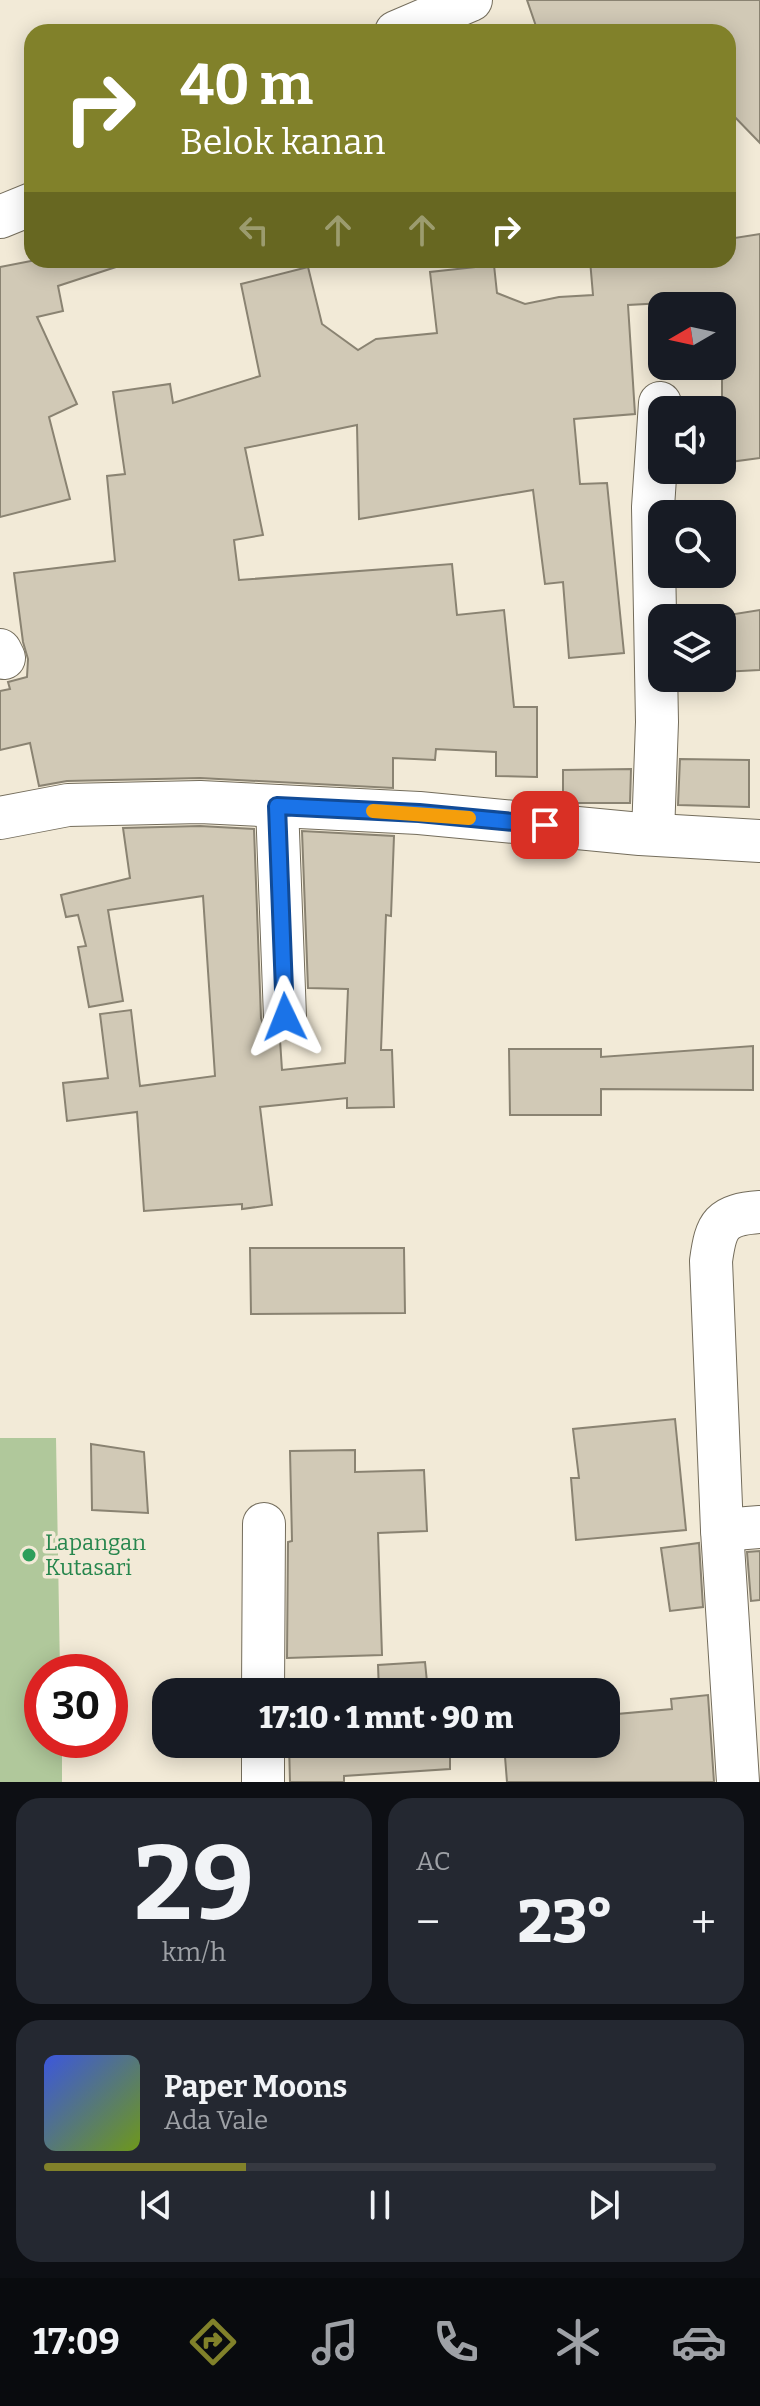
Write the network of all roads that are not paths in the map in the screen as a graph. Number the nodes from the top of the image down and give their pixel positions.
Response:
1 (471, 0) edge
2 (415, 24) edge
3 (24, 207) edge
4 (0, 217) edge
5 (655, 484) edge
6 (277, 806) junction
7 (0, 818) edge
8 (653, 834) junction
9 (760, 841) edge
10 (285, 1017) dead end
11 (760, 1212) edge
12 (264, 1524) dead end
13 (741, 1528) edge
14 (263, 1678) edge
15 (263, 1758) edge
16 (263, 1782) edge
17 (738, 1782) edge

1 - 2 street
3 - 4 street
5 - 8 street
6 - 7 street
6 - 8 street
6 - 10 street
8 - 9 street
11 - 13 street
12 - 14 street
13 - 17 street
15 - 16 street

